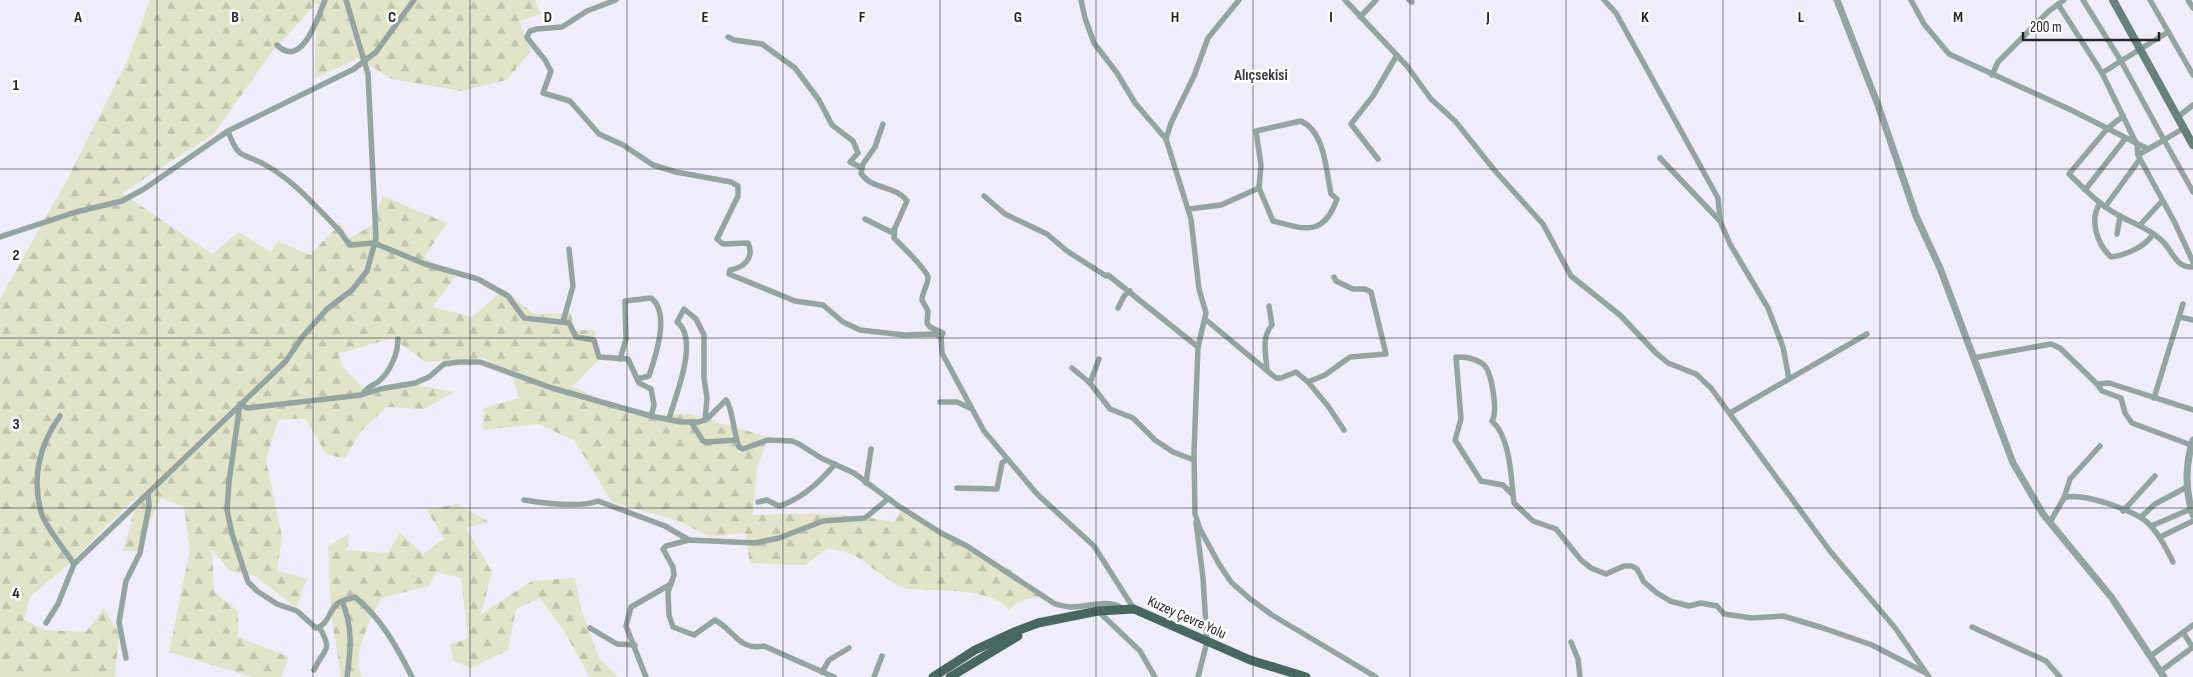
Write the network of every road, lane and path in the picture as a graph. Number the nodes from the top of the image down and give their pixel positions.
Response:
1 (325, 0) edge
2 (346, 0) edge
3 (414, 0) edge
4 (616, 0) edge
5 (1081, 0) edge
6 (1240, 0) edge
7 (1345, 0) edge
8 (1376, 0) edge
9 (1604, 0) edge
10 (1837, 0) edge
11 (1911, 0) edge
12 (2083, 0) edge
13 (2113, 0) edge
14 (2151, 0) edge
15 (2188, 0) edge
16 (2061, 2) edge
17 (2193, 8) edge
18 (1360, 17) junction
19 (2168, 32) junction
20 (728, 37) dead end
21 (277, 45) dead end
22 (2140, 49) junction
23 (1396, 55) junction
24 (365, 60) junction
25 (2121, 61) junction
26 (2102, 73) junction
27 (1992, 75) junction
28 (2193, 76) edge
29 (2193, 104) edge
30 (2123, 116) junction
31 (2178, 117) junction
32 (883, 124) dead end
33 (2184, 128) junction
34 (2107, 129) junction
35 (228, 131) junction
36 (2125, 138) junction
37 (1166, 140) junction
38 (2164, 140) junction
39 (2137, 144) junction
40 (2193, 145) edge
41 (2148, 149) junction
42 (2139, 157) junction
43 (1660, 158) dead end
44 (1378, 159) dead end
45 (862, 168) junction
46 (1259, 188) junction
47 (2085, 190) junction
48 (2193, 192) edge
49 (984, 196) dead end
50 (2162, 201) junction
51 (2103, 205) junction
52 (1188, 209) junction
53 (2120, 216) junction
54 (865, 219) dead end
55 (1720, 221) junction
56 (2140, 225) junction
57 (894, 229) junction
58 (2117, 234) dead end
59 (2153, 234) junction
60 (0, 237) edge
61 (374, 243) junction
62 (569, 249) dead end
63 (2193, 262) edge
64 (2193, 267) edge
65 (1334, 277) dead end
66 (1130, 291) junction
67 (2183, 304) dead end
68 (1269, 306) dead end
69 (1118, 308) dead end
70 (2180, 317) junction
71 (1205, 319) junction
72 (2193, 320) edge
73 (563, 322) junction
74 (1867, 334) dead end
75 (941, 337) junction
76 (398, 338) dead end
77 (1198, 347) junction
78 (1973, 358) junction
79 (620, 359) junction
80 (1099, 359) dead end
81 (1072, 368) dead end
82 (1268, 370) junction
83 (637, 379) junction
84 (1788, 379) junction
85 (1308, 382) junction
86 (1090, 383) junction
87 (2097, 384) junction
88 (363, 394) junction
89 (2154, 398) junction
90 (940, 402) dead end
91 (240, 404) junction
92 (970, 408) junction
93 (2193, 410) edge
94 (1730, 413) junction
95 (60, 416) dead end
96 (650, 416) junction
97 (669, 419) junction
98 (705, 420) junction
99 (692, 422) junction
100 (1344, 430) dead end
101 (736, 440) junction
102 (2192, 443) edge
103 (2100, 446) dead end
104 (871, 449) dead end
105 (1007, 459) junction
106 (1194, 460) junction
107 (835, 464) junction
108 (2155, 476) dead end
109 (866, 482) junction
110 (2187, 487) junction
111 (957, 488) dead end
112 (148, 494) junction
113 (1513, 495) junction
114 (2064, 498) junction
115 (888, 499) junction
116 (524, 500) dead end
117 (758, 502) dead end
118 (2123, 511) junction
119 (2192, 512) edge
120 (1196, 514) junction
121 (2141, 517) junction
122 (2193, 521) edge
123 (2050, 522) junction
124 (2151, 526) junction
125 (2160, 537) junction
126 (689, 540) junction
127 (2173, 562) dead end
128 (74, 564) junction
129 (671, 584) junction
130 (342, 601) junction
131 (1124, 609) junction
132 (1134, 609) junction
133 (1098, 611) junction
134 (1053, 621) junction
135 (46, 623) dead end
136 (2193, 625) edge
137 (320, 628) junction
138 (590, 628) dead end
139 (1972, 628) dead end
140 (2183, 632) junction
141 (1207, 642) junction
142 (1571, 642) dead end
143 (635, 645) junction
144 (2193, 647) edge
145 (849, 648) dead end
146 (882, 656) dead end
147 (2152, 656) junction
148 (126, 658) dead end
149 (314, 670) dead end
150 (822, 672) junction
151 (2163, 674) edge
152 (1928, 675) edge
153 (348, 677) edge
154 (412, 677) edge
155 (646, 677) edge
156 (834, 677) edge
157 (874, 677) edge
158 (933, 677) edge
159 (950, 677) edge
160 (1155, 677) edge
161 (1198, 677) edge
162 (1306, 677) edge
163 (1376, 677) edge
164 (1580, 677) edge
165 (2060, 677) edge

1 - 21 street
2 - 24 street
3 - 24 street
4 - 75 street
5 - 37 street
6 - 37 street
7 - 18 street
8 - 18 street
9 - 55 street
10 - 78 street
11 - 27 street
12 - 25 street
13 - 22 main road
14 - 19 street
15 - 17 street
16 - 26 street
16 - 27 street
18 - 23 street
19 - 22 street
19 - 28 street
20 - 45 street
22 - 25 street
22 - 31 main road
23 - 44 street
23 - 94 street
24 - 35 street
24 - 61 street
25 - 26 street
25 - 38 street
26 - 30 street
27 - 34 street
29 - 31 street
30 - 34 street
30 - 39 street
31 - 33 main road
32 - 45 street
33 - 38 street
33 - 40 main road
34 - 36 street
34 - 47 street
35 - 60 street
35 - 61 street
36 - 39 street
36 - 47 street
37 - 52 street
38 - 41 street
38 - 48 street
39 - 41 street
39 - 42 street
41 - 42 street
42 - 50 street
42 - 51 street
43 - 55 street
45 - 57 street
46 - 46 street
46 - 52 street
47 - 51 street
49 - 66 street
50 - 56 street
50 - 63 street
51 - 53 street
51 - 59 street
52 - 71 street
53 - 56 street
53 - 58 street
54 - 57 street
55 - 84 street
56 - 59 street
57 - 75 street
59 - 64 street
61 - 73 street
61 - 91 street
62 - 73 street
65 - 85 street
66 - 69 street
66 - 77 street
67 - 70 street
68 - 82 street
70 - 72 street
70 - 89 street
71 - 77 street
71 - 82 street
73 - 79 street
74 - 84 street
75 - 92 street
76 - 88 street
77 - 106 street
78 - 87 street
78 - 123 street
79 - 83 street
79 - 83 street
80 - 86 street
81 - 86 street
82 - 85 street
83 - 96 street
84 - 94 street
85 - 100 street
86 - 106 street
87 - 89 street
87 - 102 street
88 - 91 street
88 - 96 street
89 - 93 street
90 - 92 street
91 - 112 street
91 - 137 street
92 - 105 street
94 - 152 street
95 - 128 street
96 - 97 street
97 - 98 street
97 - 99 street
98 - 99 street
98 - 101 street
99 - 101 street
101 - 107 street
102 - 110 street
103 - 114 street
104 - 109 street
105 - 111 street
105 - 132 street
106 - 120 street
107 - 109 street
107 - 117 street
108 - 118 street
109 - 115 street
110 - 119 street
110 - 121 street
112 - 128 street
112 - 148 street
113 - 113 street
113 - 152 street
114 - 118 street
114 - 123 street
115 - 126 street
115 - 131 street
116 - 126 street
118 - 121 street
119 - 124 street
120 - 141 street
120 - 163 street
121 - 124 street
122 - 125 street
123 - 147 street
124 - 125 street
125 - 127 street
126 - 129 street
128 - 135 street
129 - 143 street
129 - 150 street
130 - 137 street
130 - 153 street
130 - 154 street
131 - 132 main road, Kuzey Çevre Yolu
131 - 133 main road, Kuzey Çevre Yolu
132 - 141 main road, Kuzey Çevre Yolu
133 - 134 main road, Kuzey Çevre Yolu
133 - 160 street
134 - 158 main road, Kuzey Çevre Yolu
134 - 159 main road, Kuzey Çevre Yolu
136 - 140 street
137 - 149 street
138 - 143 street
139 - 165 street
140 - 144 street
140 - 147 street
141 - 161 street
141 - 162 main road, Kuzey Çevre Yolu
142 - 164 street
143 - 155 street
144 - 151 street
145 - 150 street
146 - 157 street
147 - 151 street
150 - 156 street

